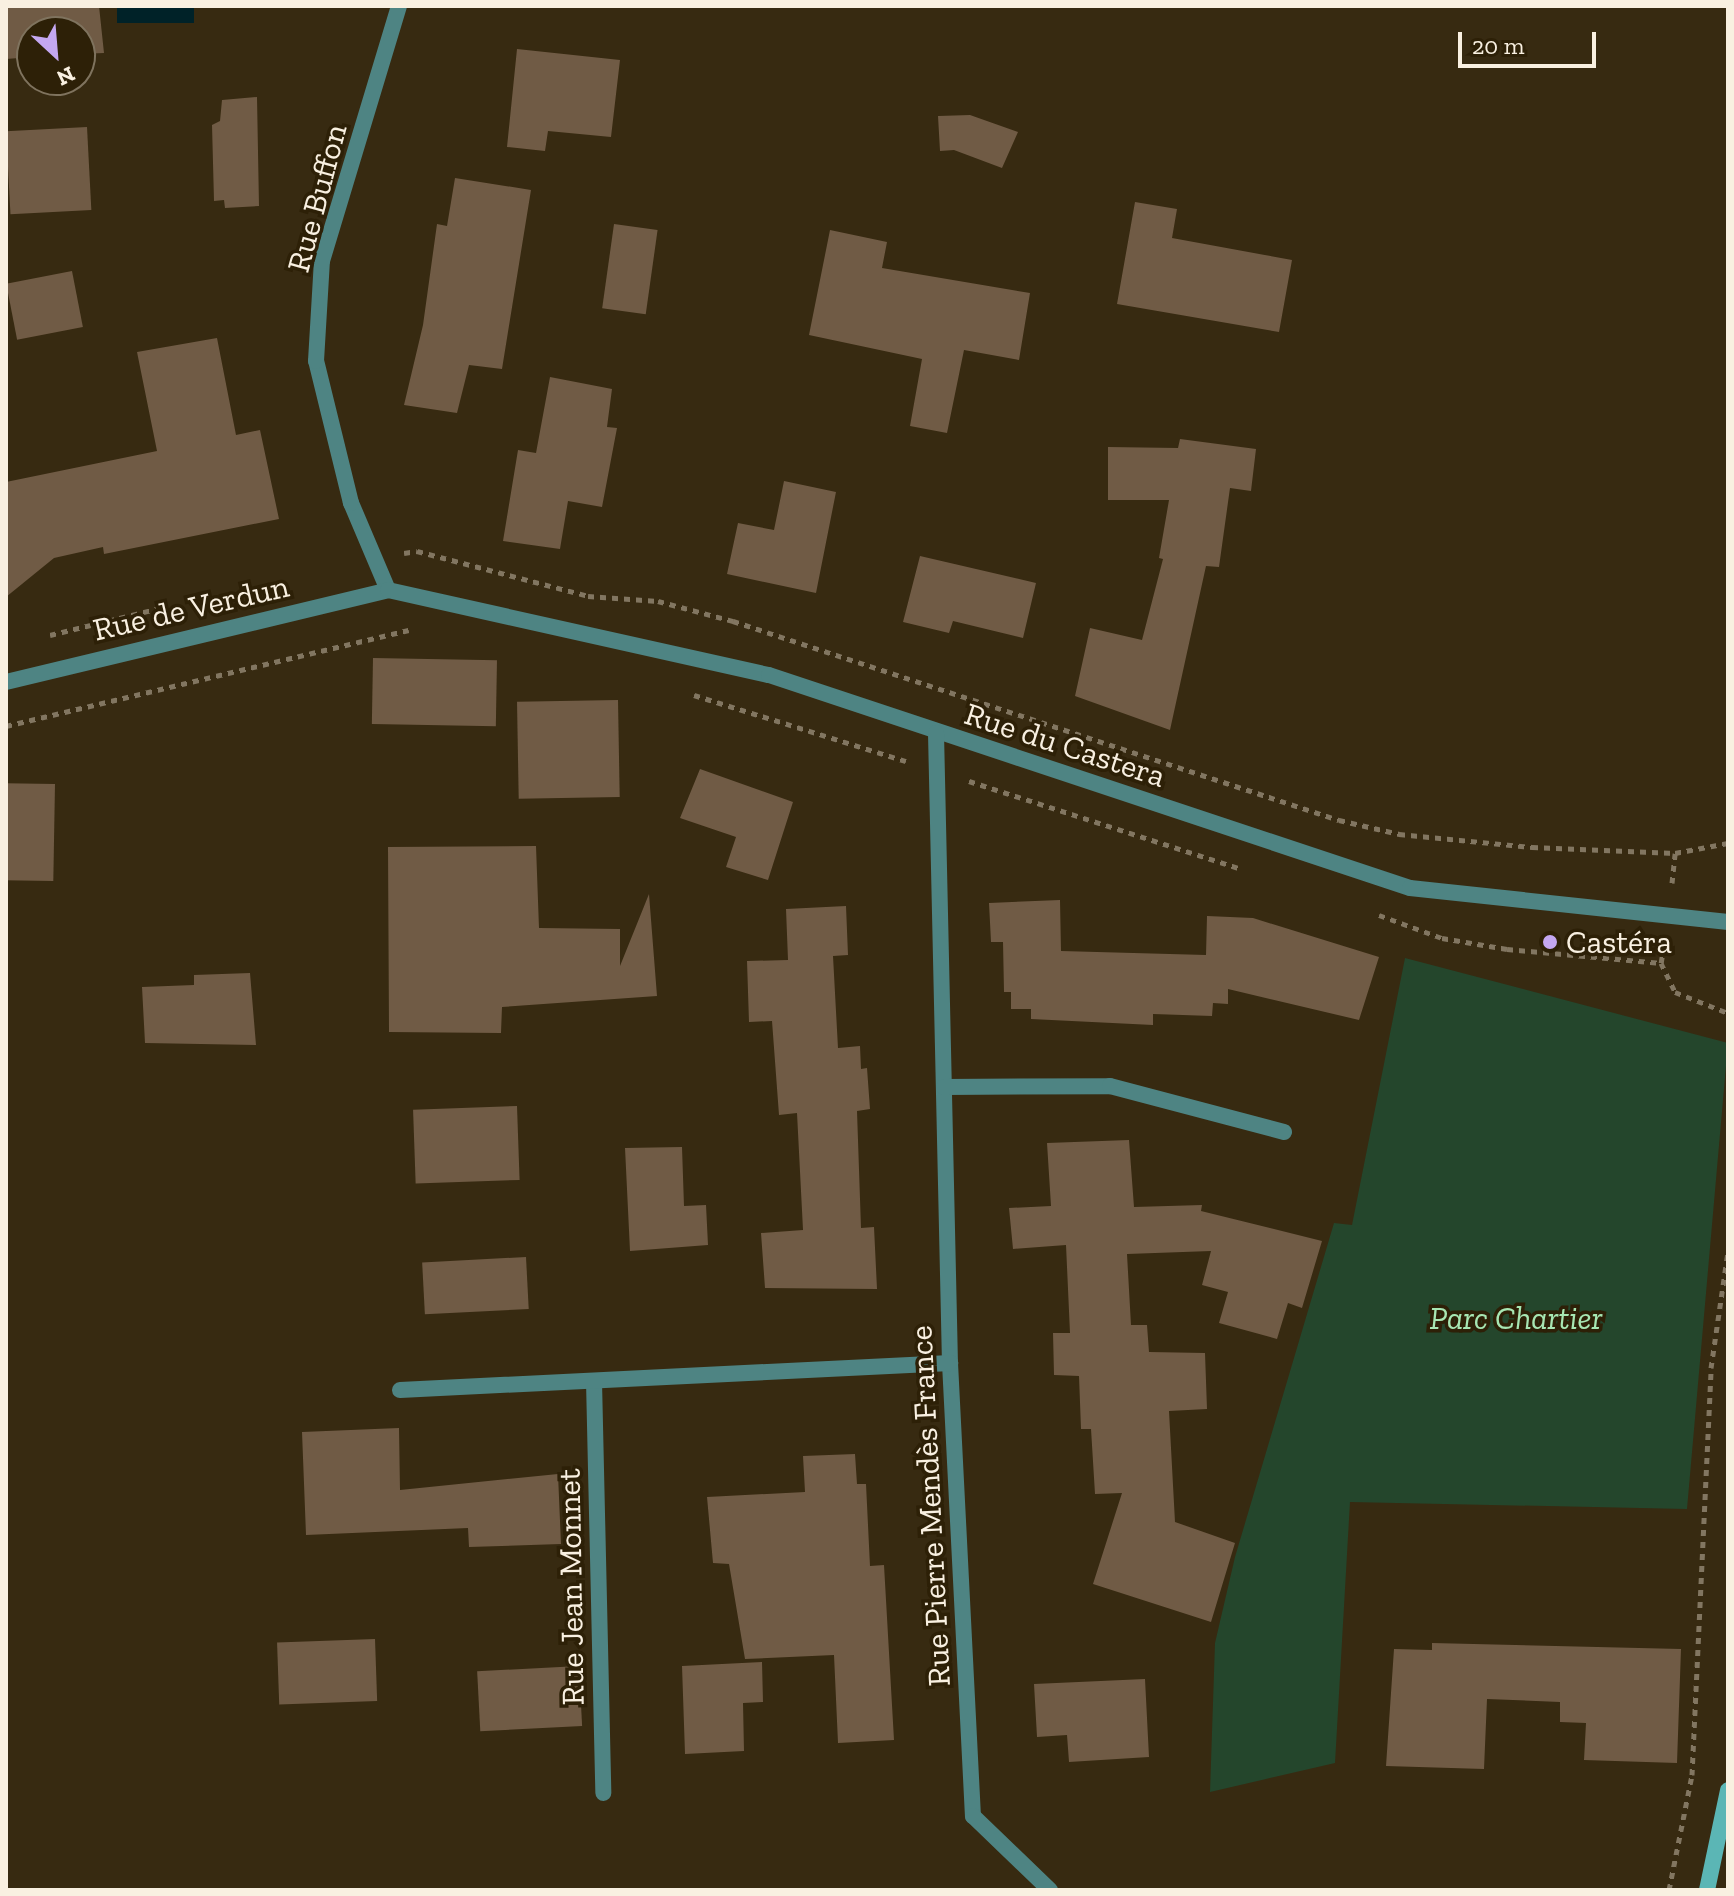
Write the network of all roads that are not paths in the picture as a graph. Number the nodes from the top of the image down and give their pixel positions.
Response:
1 (399, 6) edge
2 (388, 590) junction
3 (6, 682) edge
4 (936, 733) junction
5 (1728, 922) edge
6 (944, 1087) junction
7 (1284, 1132) dead end
8 (950, 1363) junction
9 (594, 1381) junction
10 (400, 1390) dead end
11 (1728, 1790) edge
12 (603, 1793) dead end
13 (1050, 1890) edge
14 (1707, 1890) edge

1 - 2 street, Rue Buffon
2 - 3 street, Rue de Verdun
2 - 4 street, Rue du Castera
4 - 5 street, Rue du Castera
4 - 6 street, Rue Pierre Mendès France
6 - 7 street
6 - 8 street, Rue Pierre Mendès France
8 - 9 street
8 - 13 street, Rue Pierre Mendès France
9 - 10 street
9 - 12 street, Rue Jean Monnet
11 - 14 street

